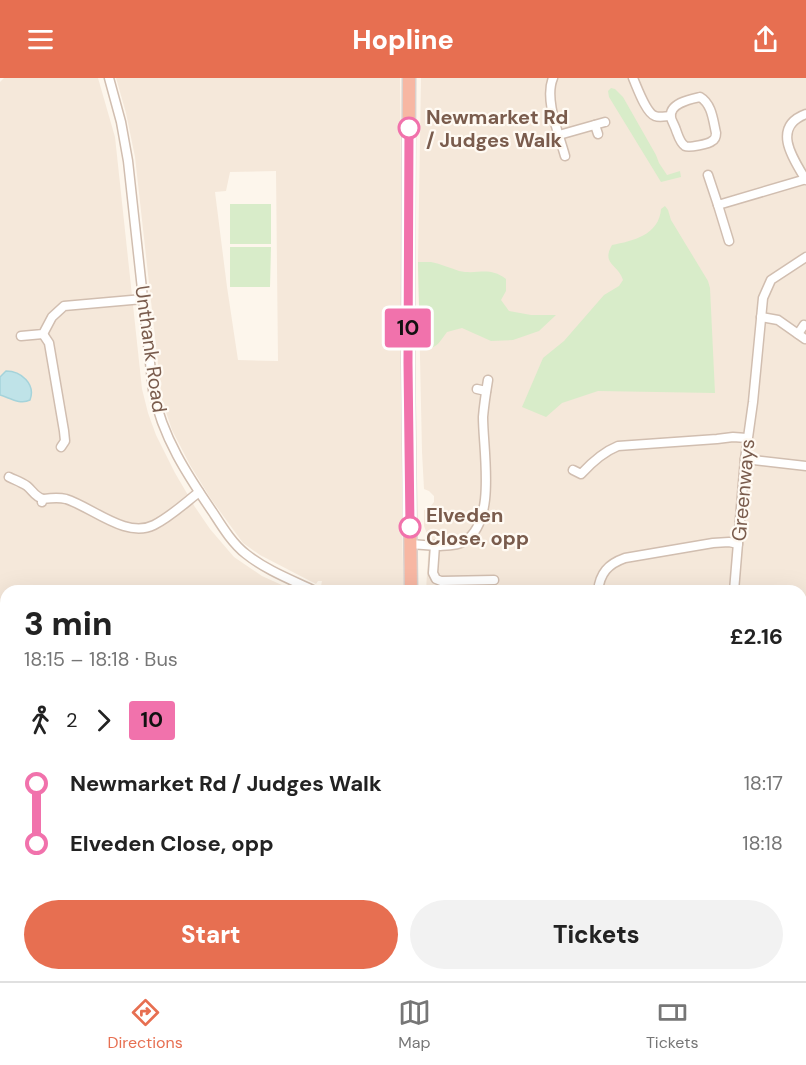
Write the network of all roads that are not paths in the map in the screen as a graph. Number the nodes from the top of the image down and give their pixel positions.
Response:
1 (109, 78) edge
2 (409, 78) edge
3 (554, 78) edge
4 (633, 78) edge
5 (806, 114) edge
6 (670, 116) junction
7 (605, 122) dead end
8 (559, 135) junction
9 (565, 156) dead end
10 (708, 175) dead end
11 (806, 179) edge
12 (718, 205) junction
13 (729, 241) dead end
14 (806, 257) edge
15 (143, 299) junction
16 (761, 317) junction
17 (804, 325) dead end
18 (43, 334) junction
19 (21, 336) dead end
20 (802, 337) edge
21 (488, 380) dead end
22 (747, 438) junction
23 (61, 447) dead end
24 (745, 459) junction
25 (806, 466) edge
26 (579, 473) dead end
27 (9, 477) dead end
28 (199, 492) junction
29 (410, 544) junction
30 (738, 544) junction
31 (435, 545) junction
32 (494, 580) dead end
33 (302, 585) edge
34 (411, 585) edge
35 (599, 585) edge
36 (735, 585) edge

1 - 15 street, Unthank Road
2 - 29 highway
3 - 8 street
4 - 6 street
5 - 11 street
6 - 6 street
7 - 8 street
8 - 9 street
10 - 12 street
11 - 12 street
12 - 13 street
14 - 16 street, Greenways
15 - 18 street
15 - 28 street, Unthank Road
16 - 20 street
16 - 22 street, Greenways
17 - 20 street
18 - 19 street
18 - 23 street
21 - 31 street
22 - 24 street, Greenways
22 - 26 street
24 - 25 street
24 - 30 street, Greenways
27 - 28 street
28 - 33 street, Unthank Road
29 - 31 street
29 - 34 highway
30 - 35 street
30 - 36 street, Greenways
31 - 32 street

